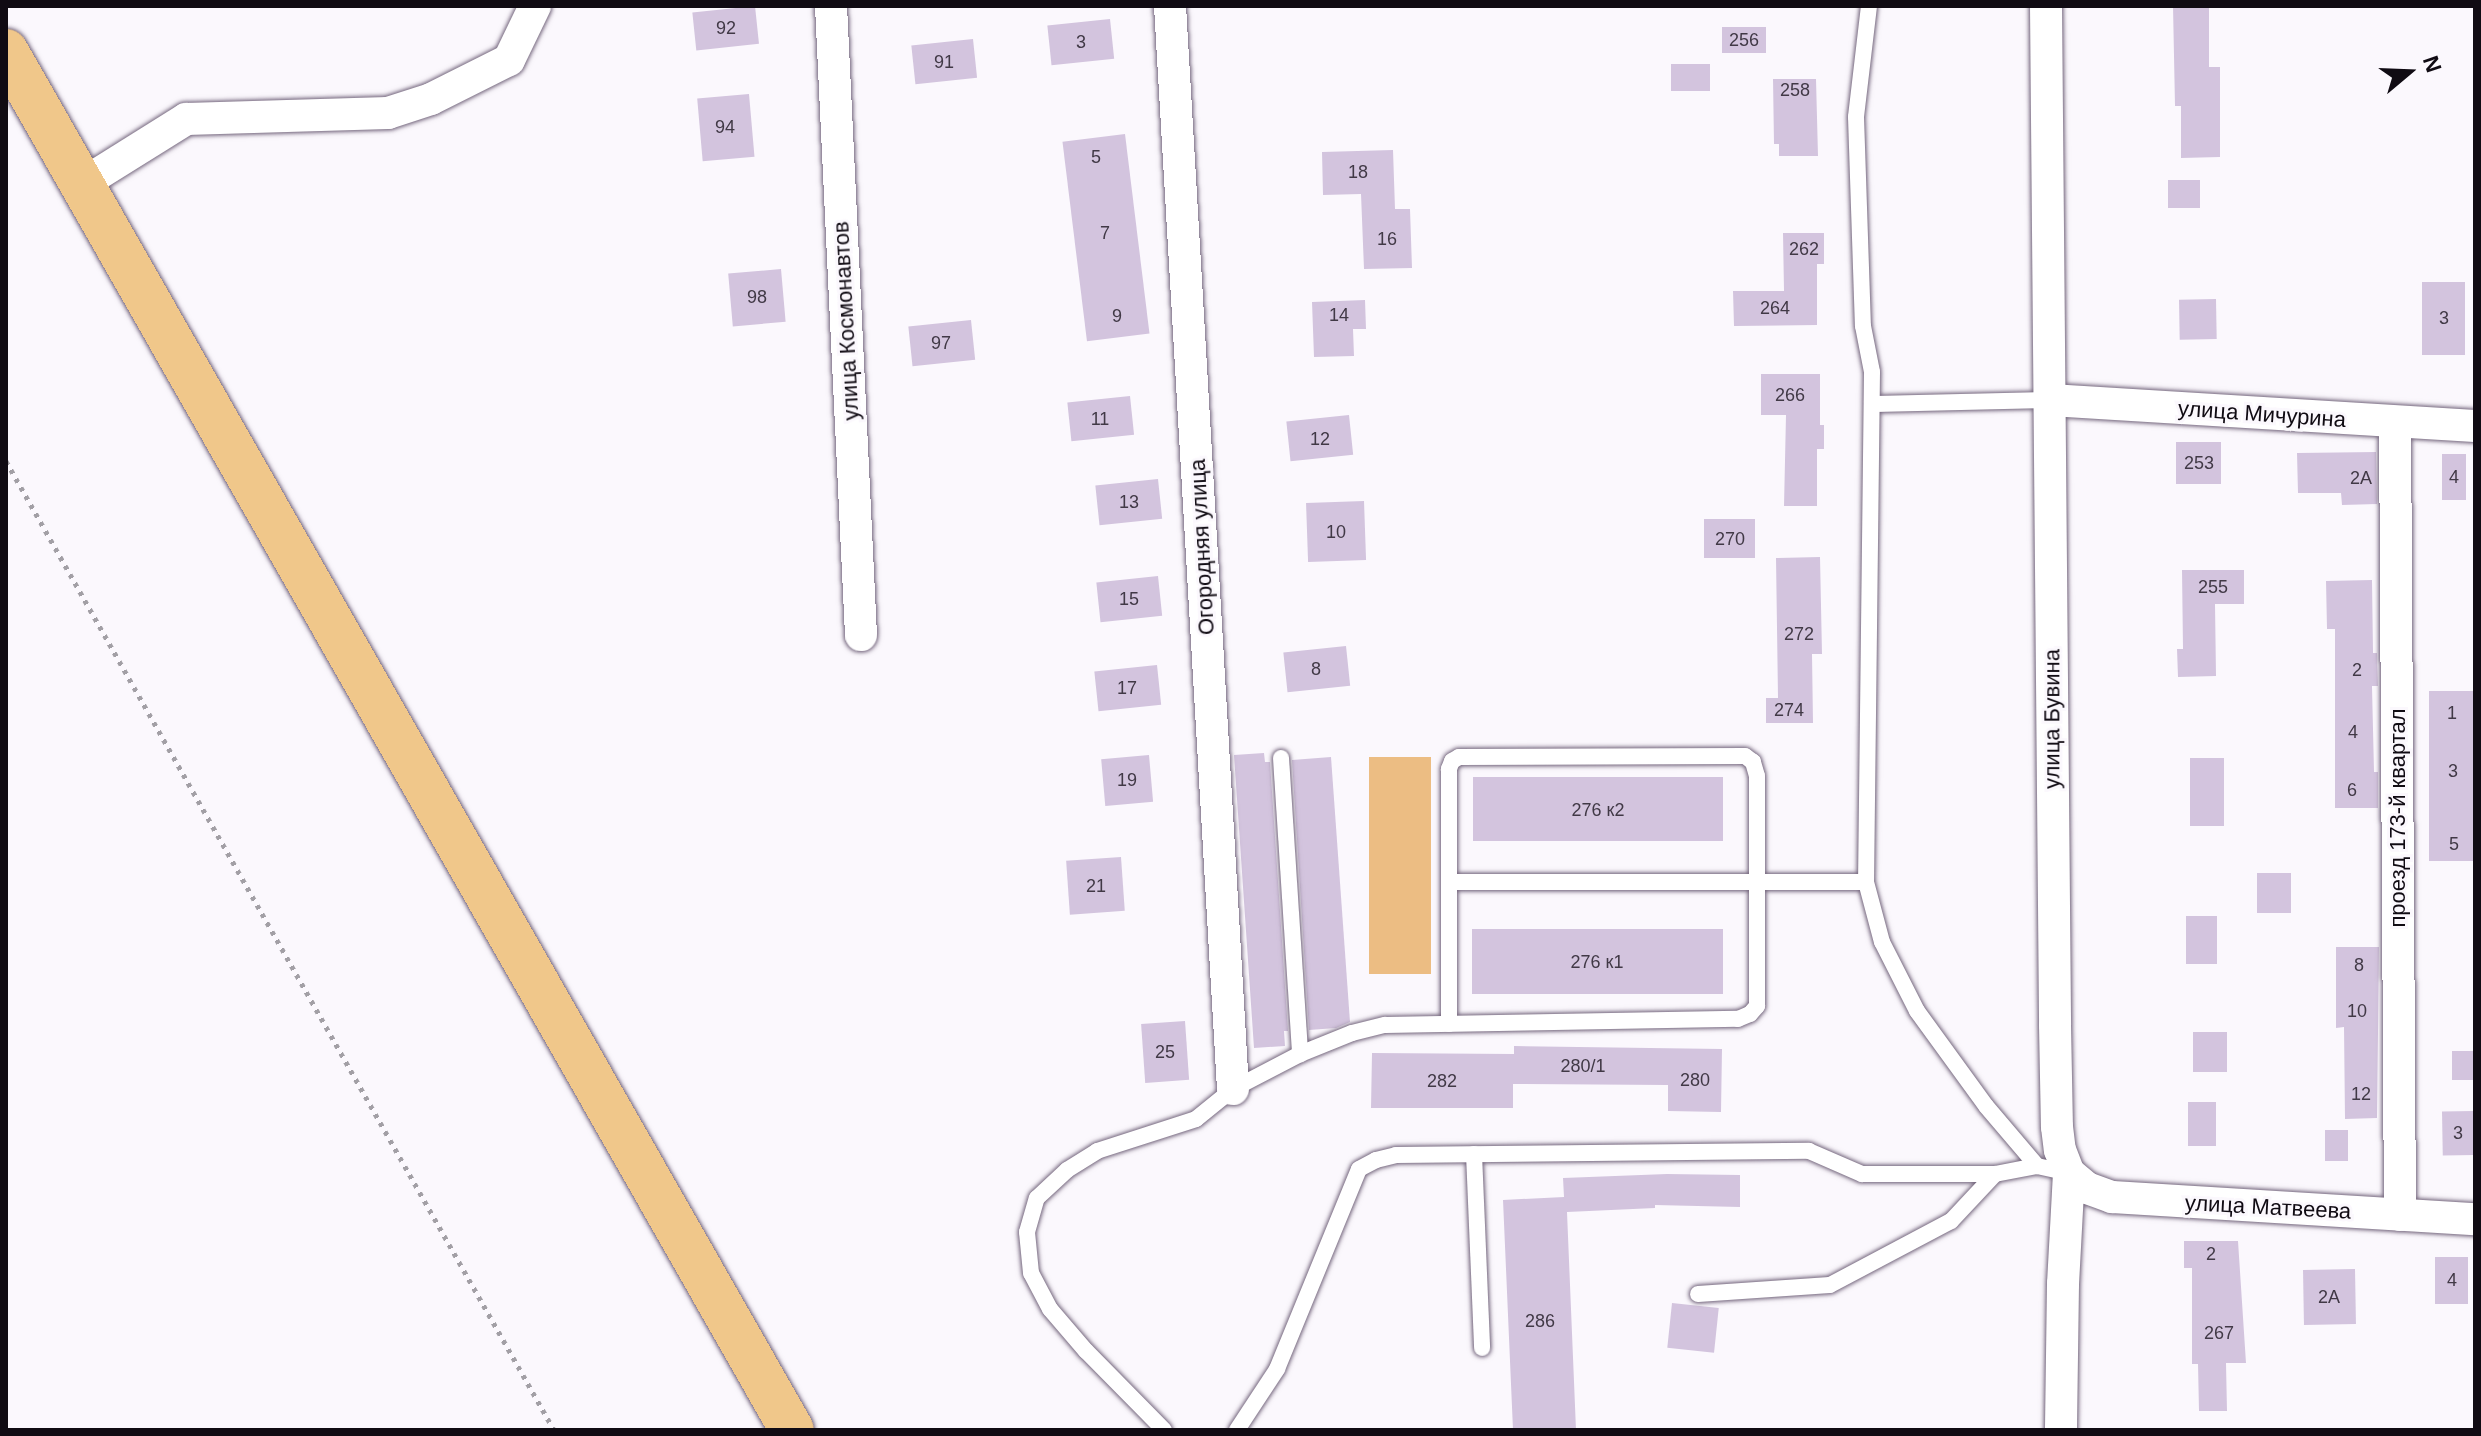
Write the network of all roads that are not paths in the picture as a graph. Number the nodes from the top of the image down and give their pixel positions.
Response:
1 (535, 6) edge
2 (831, 6) edge
3 (1170, 6) edge
4 (1869, 6) edge
5 (2046, 6) edge
6 (6, 51) edge
7 (82, 184) junction
8 (2050, 400) junction
9 (1872, 404) junction
10 (2395, 422) junction
11 (2475, 426) edge
12 (861, 635) dead end
13 (1281, 758) dead end
14 (1449, 882) junction
15 (1757, 882) junction
16 (1866, 882) junction
17 (1449, 1024) junction
18 (1300, 1054) junction
19 (1233, 1089) junction
20 (1474, 1154) junction
21 (2037, 1166) junction
22 (2069, 1173) junction
23 (1995, 1174) junction
24 (2400, 1215) junction
25 (2475, 1219) edge
26 (1698, 1294) dead end
27 (1482, 1348) dead end
28 (792, 1430) edge
29 (1164, 1430) edge
30 (1237, 1430) edge
31 (2061, 1430) edge

1 - 7 street
2 - 12 street, улица Космонавтов
3 - 19 street, Огородняя улица
4 - 9 lane
5 - 8 street, улица Бувина
6 - 7 main road
7 - 28 main road
8 - 9 lane
8 - 10 street, улица Мичурина
8 - 22 street, улица Бувина
9 - 16 lane
10 - 11 street, улица Мичурина
10 - 24 street, проезд 173-й квартал
13 - 18 lane
14 - 15 lane
14 - 15 lane
14 - 17 lane
15 - 16 lane
15 - 17 lane
16 - 21 lane
17 - 18 lane
18 - 19 lane
19 - 29 lane
20 - 23 lane
20 - 27 lane
20 - 30 lane
21 - 22 lane
21 - 23 lane
22 - 24 street, улица Матвеева
22 - 31 street, улица Бувина
23 - 26 lane
24 - 25 street, улица Матвеева

